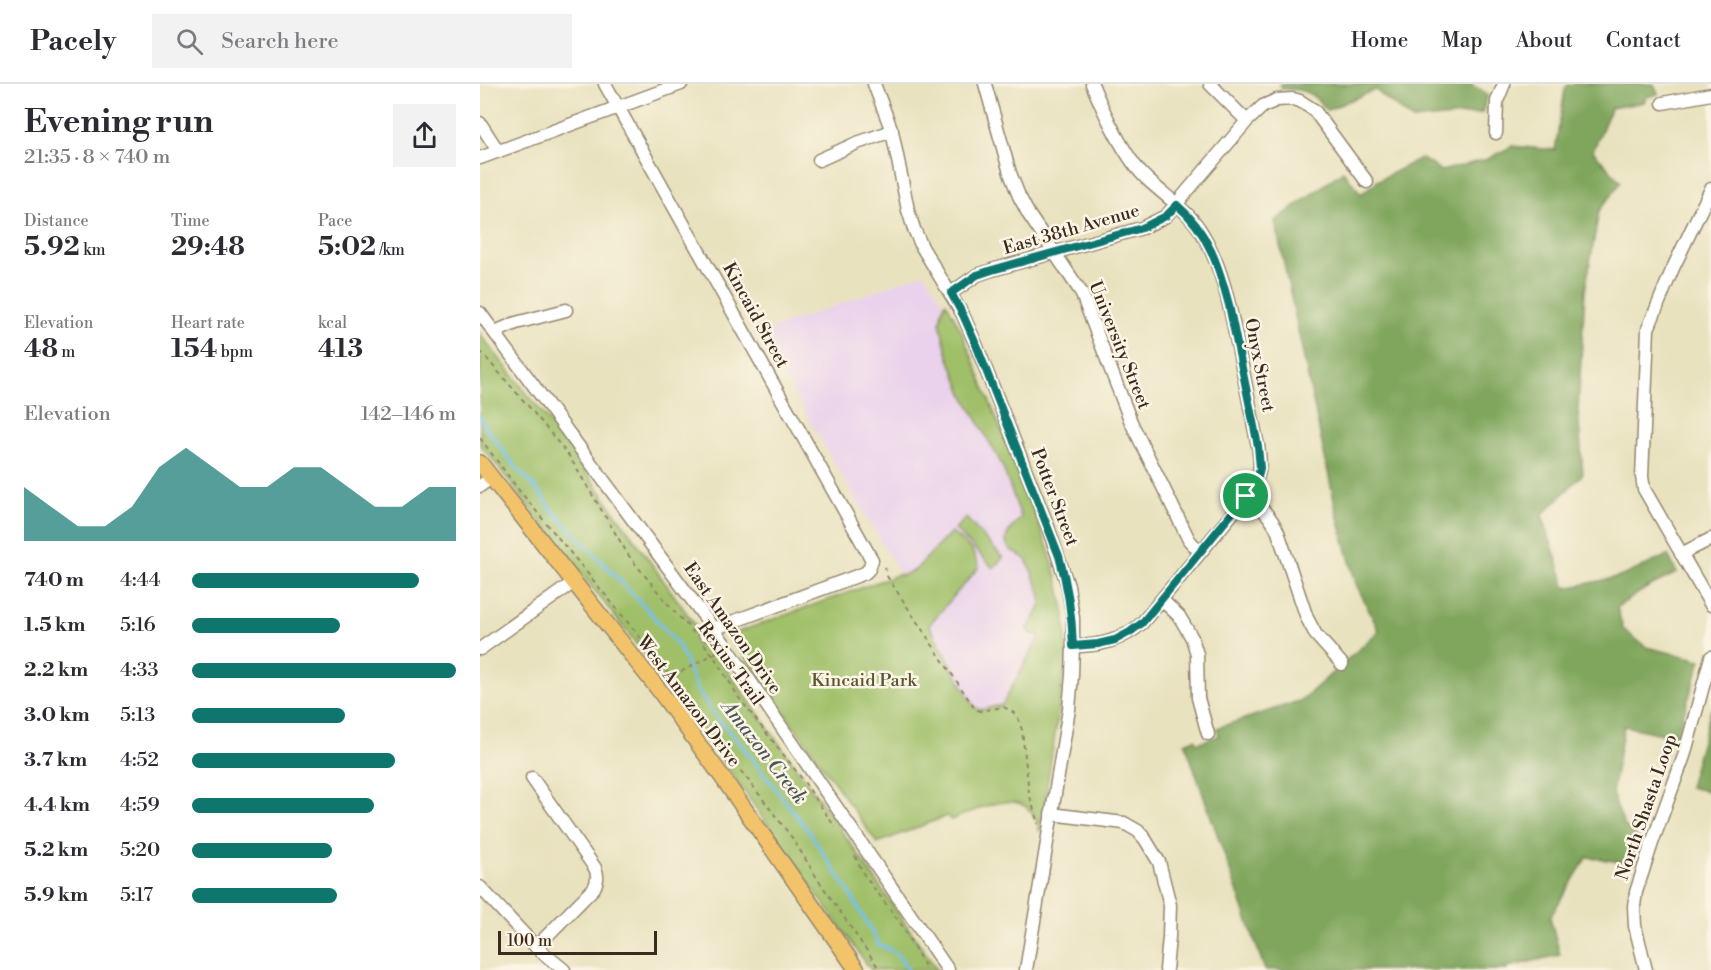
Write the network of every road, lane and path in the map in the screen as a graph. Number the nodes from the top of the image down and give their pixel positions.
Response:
1 (605, 84) edge
2 (681, 84) edge
3 (874, 84) edge
4 (985, 84) edge
5 (1092, 84) edge
6 (1210, 84) edge
7 (1504, 84) edge
8 (1711, 94) edge
9 (1663, 103) dead end
10 (618, 107) junction
11 (1248, 121) junction
12 (480, 123) edge
13 (892, 131) junction
14 (1496, 134) dead end
15 (498, 151) junction
16 (480, 158) edge
17 (819, 160) dead end
18 (1367, 182) dead end
19 (1711, 189) edge
20 (1177, 205) junction
21 (1055, 252) junction
22 (951, 293) junction
23 (566, 310) dead end
24 (480, 313) edge
25 (495, 332) junction
26 (480, 351) edge
27 (480, 438) edge
28 (480, 463) edge
29 (486, 482) edge
30 (1246, 496) junction
31 (1711, 539) edge
32 (1200, 552) junction
33 (1681, 554) junction
34 (885, 567) dead end
35 (574, 582) junction
36 (1162, 600) junction
37 (1711, 605) edge
38 (704, 635) junction
39 (1073, 646) junction
40 (480, 649) edge
41 (717, 652) dead end
42 (713, 655) junction
43 (1711, 657) edge
44 (1342, 664) dead end
45 (673, 679) junction
46 (667, 683) dead end
47 (1208, 734) dead end
48 (532, 778) dead end
49 (1051, 814) junction
50 (838, 831) dead end
51 (1046, 843) junction
52 (854, 855) dead end
53 (480, 887) edge
54 (536, 947) junction
55 (564, 970) edge
56 (856, 970) edge
57 (880, 970) edge
58 (927, 970) edge
59 (948, 970) edge
60 (1026, 970) edge
61 (1166, 970) edge
62 (1646, 970) edge

1 - 10 street, Kincaid Street
2 - 10 street
3 - 13 street, Potter Street
4 - 21 street, University Street
5 - 20 street, Onyx Street
6 - 11 street
7 - 14 street
8 - 9 street
10 - 15 street
10 - 38 street, Kincaid Street
11 - 18 street, East 38th Avenue
11 - 20 street, East 38th Avenue
12 - 15 street
13 - 17 street
13 - 22 street, Potter Street
15 - 16 street
19 - 33 street
20 - 21 street, East 38th Avenue
20 - 30 street, Onyx Street
21 - 22 street, East 38th Avenue
21 - 32 street, University Street
22 - 39 street, Potter Street
23 - 25 street
24 - 25 street, East Amazon Drive
25 - 38 street, East Amazon Drive
26 - 38 path, Rexius Trail
27 - 45 path
28 - 29 main road, West Amazon Drive
29 - 35 main road, West Amazon Drive
30 - 32 street, Onyx Street
30 - 44 street
31 - 33 street
32 - 36 street, Onyx Street
33 - 37 street
34 - 51 path
35 - 40 street
35 - 56 main road, West Amazon Drive
36 - 39 street, Onyx Street
36 - 47 street
38 - 42 path, Rexius Trail
38 - 59 street, East Amazon Drive
39 - 49 street, Potter Street
41 - 42 path
42 - 45 path
42 - 50 path, Rexius Trail
43 - 62 street, North Shasta Loop
45 - 46 path
45 - 57 path
48 - 54 street
49 - 51 street, Potter Street
49 - 61 street
51 - 60 street, Potter Street
52 - 58 path
53 - 54 street
54 - 55 street

